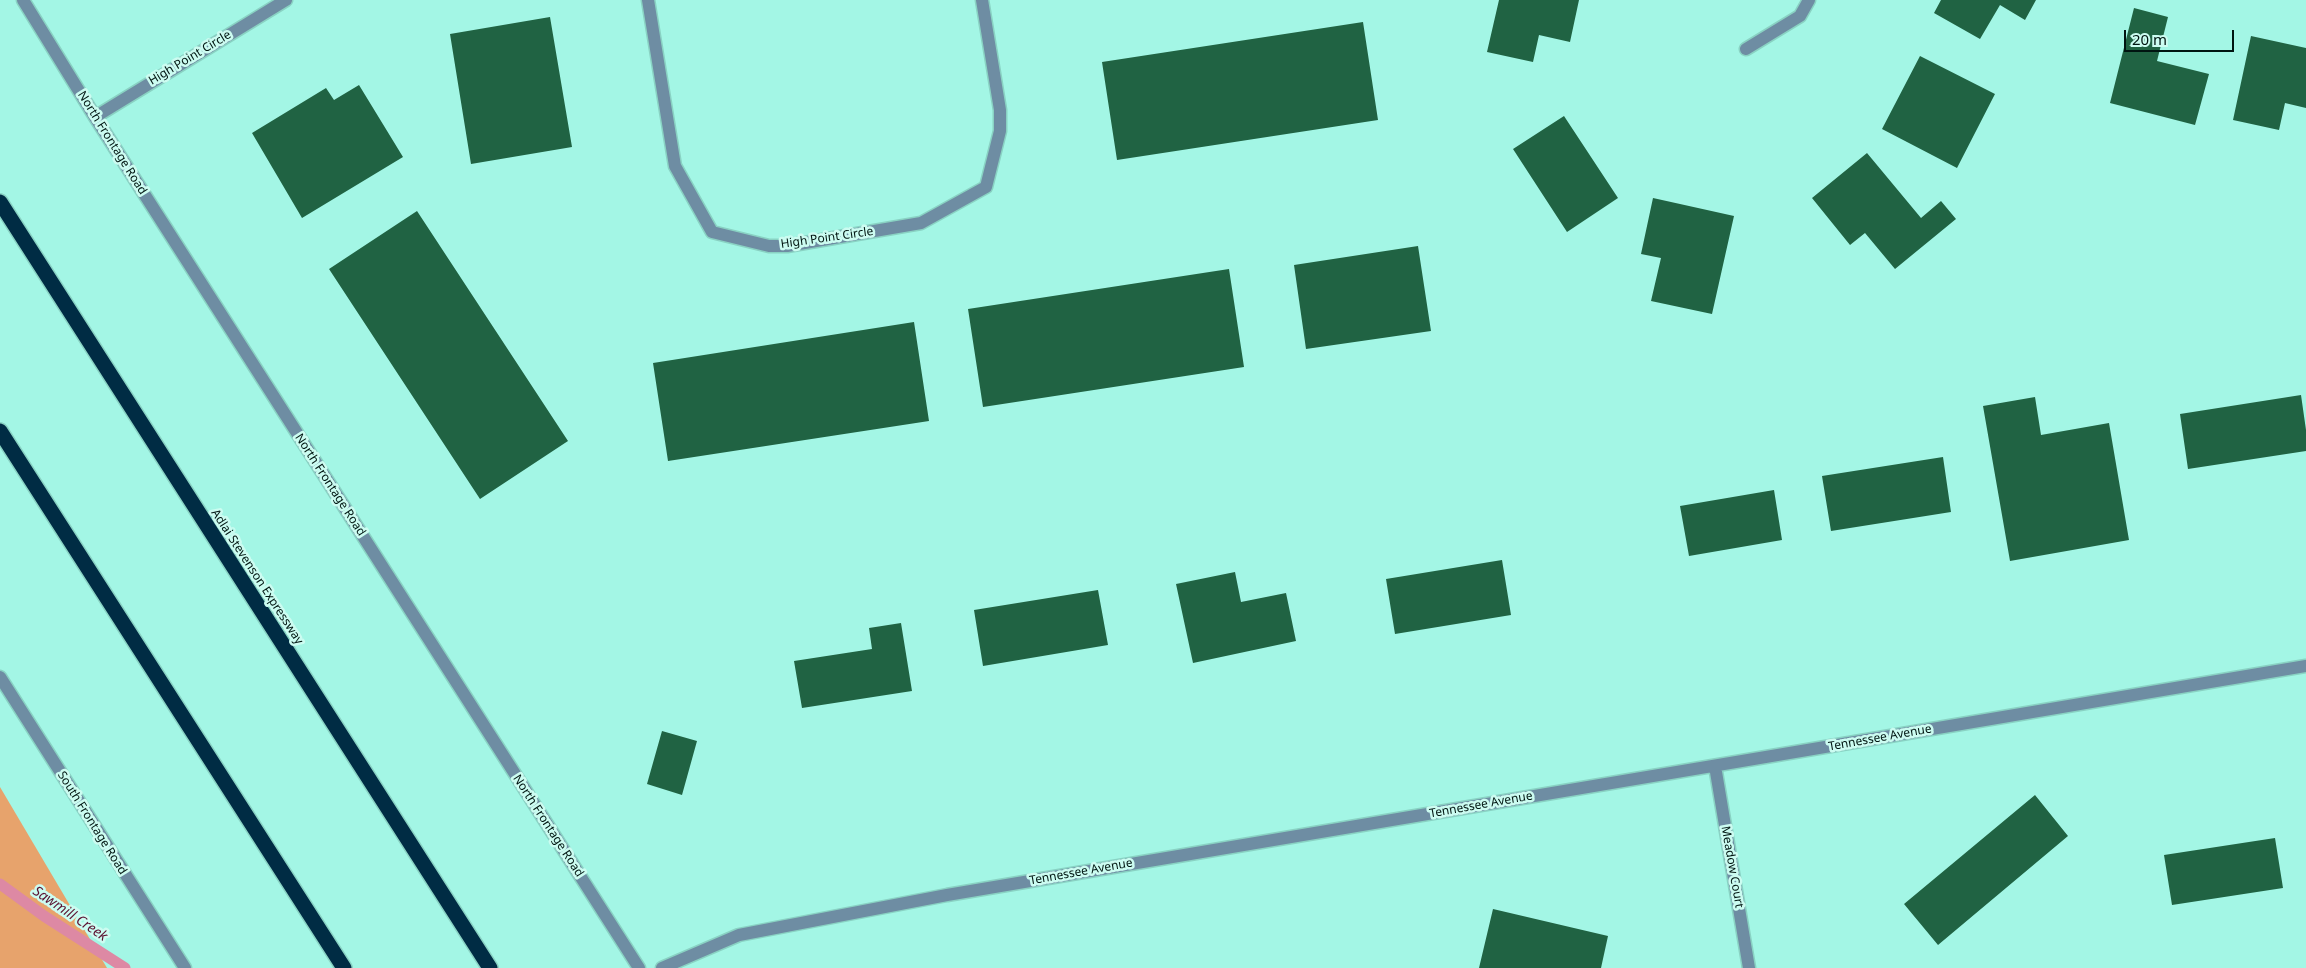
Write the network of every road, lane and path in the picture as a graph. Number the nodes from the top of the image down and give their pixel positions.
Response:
1 (23, 0) edge
2 (286, 0) edge
3 (648, 0) edge
4 (982, 0) edge
5 (1809, 0) edge
6 (1746, 49) dead end
7 (95, 117) junction
8 (0, 202) edge
9 (0, 431) edge
10 (2306, 666) edge
11 (0, 677) edge
12 (1715, 766) junction
13 (185, 968) edge
14 (344, 968) edge
15 (490, 968) edge
16 (638, 968) edge
17 (662, 968) edge
18 (1749, 968) edge

1 - 7 street, North Frontage Road
2 - 7 street, High Point Circle
3 - 4 street, High Point Circle
5 - 6 street
7 - 16 street, North Frontage Road
8 - 15 highway, Adlai Stevenson Expressway
9 - 14 highway
10 - 12 street, Tennessee Avenue
11 - 13 street, South Frontage Road
12 - 17 street, Tennessee Avenue
12 - 18 street, Meadow Court

